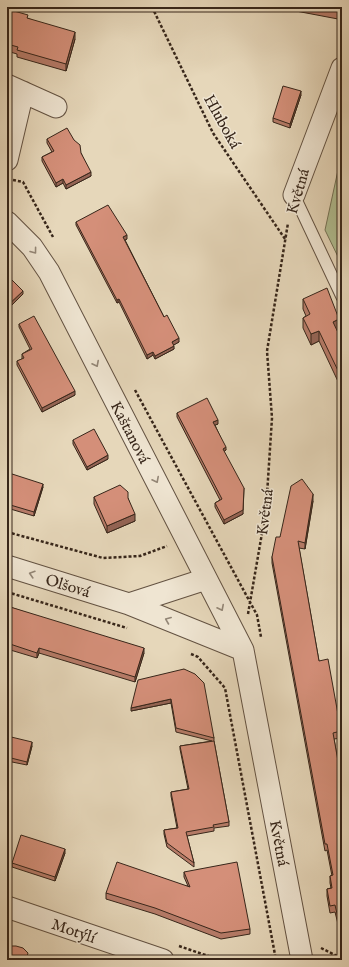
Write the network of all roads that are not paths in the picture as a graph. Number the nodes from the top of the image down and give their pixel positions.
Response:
1 (342, 68) edge
2 (15, 89) edge
3 (56, 107) dead end
4 (7, 160) edge
5 (294, 195) joint
6 (7, 222) edge
7 (342, 297) edge
8 (7, 566) edge
9 (206, 579) junction
10 (129, 604) junction
11 (243, 650) junction
12 (7, 907) edge
13 (163, 960) edge
14 (302, 960) edge

1 - 5 street, Květná
2 - 3 street
2 - 4 street
5 - 7 lane
6 -> 9 street, Kaštanová
10 -> 8 street, Olšová
9 - 10 street
9 -> 11 street, Kaštanová
11 -> 10 street, Olšová
11 - 14 street, Květná
12 - 13 street, Motýlí

